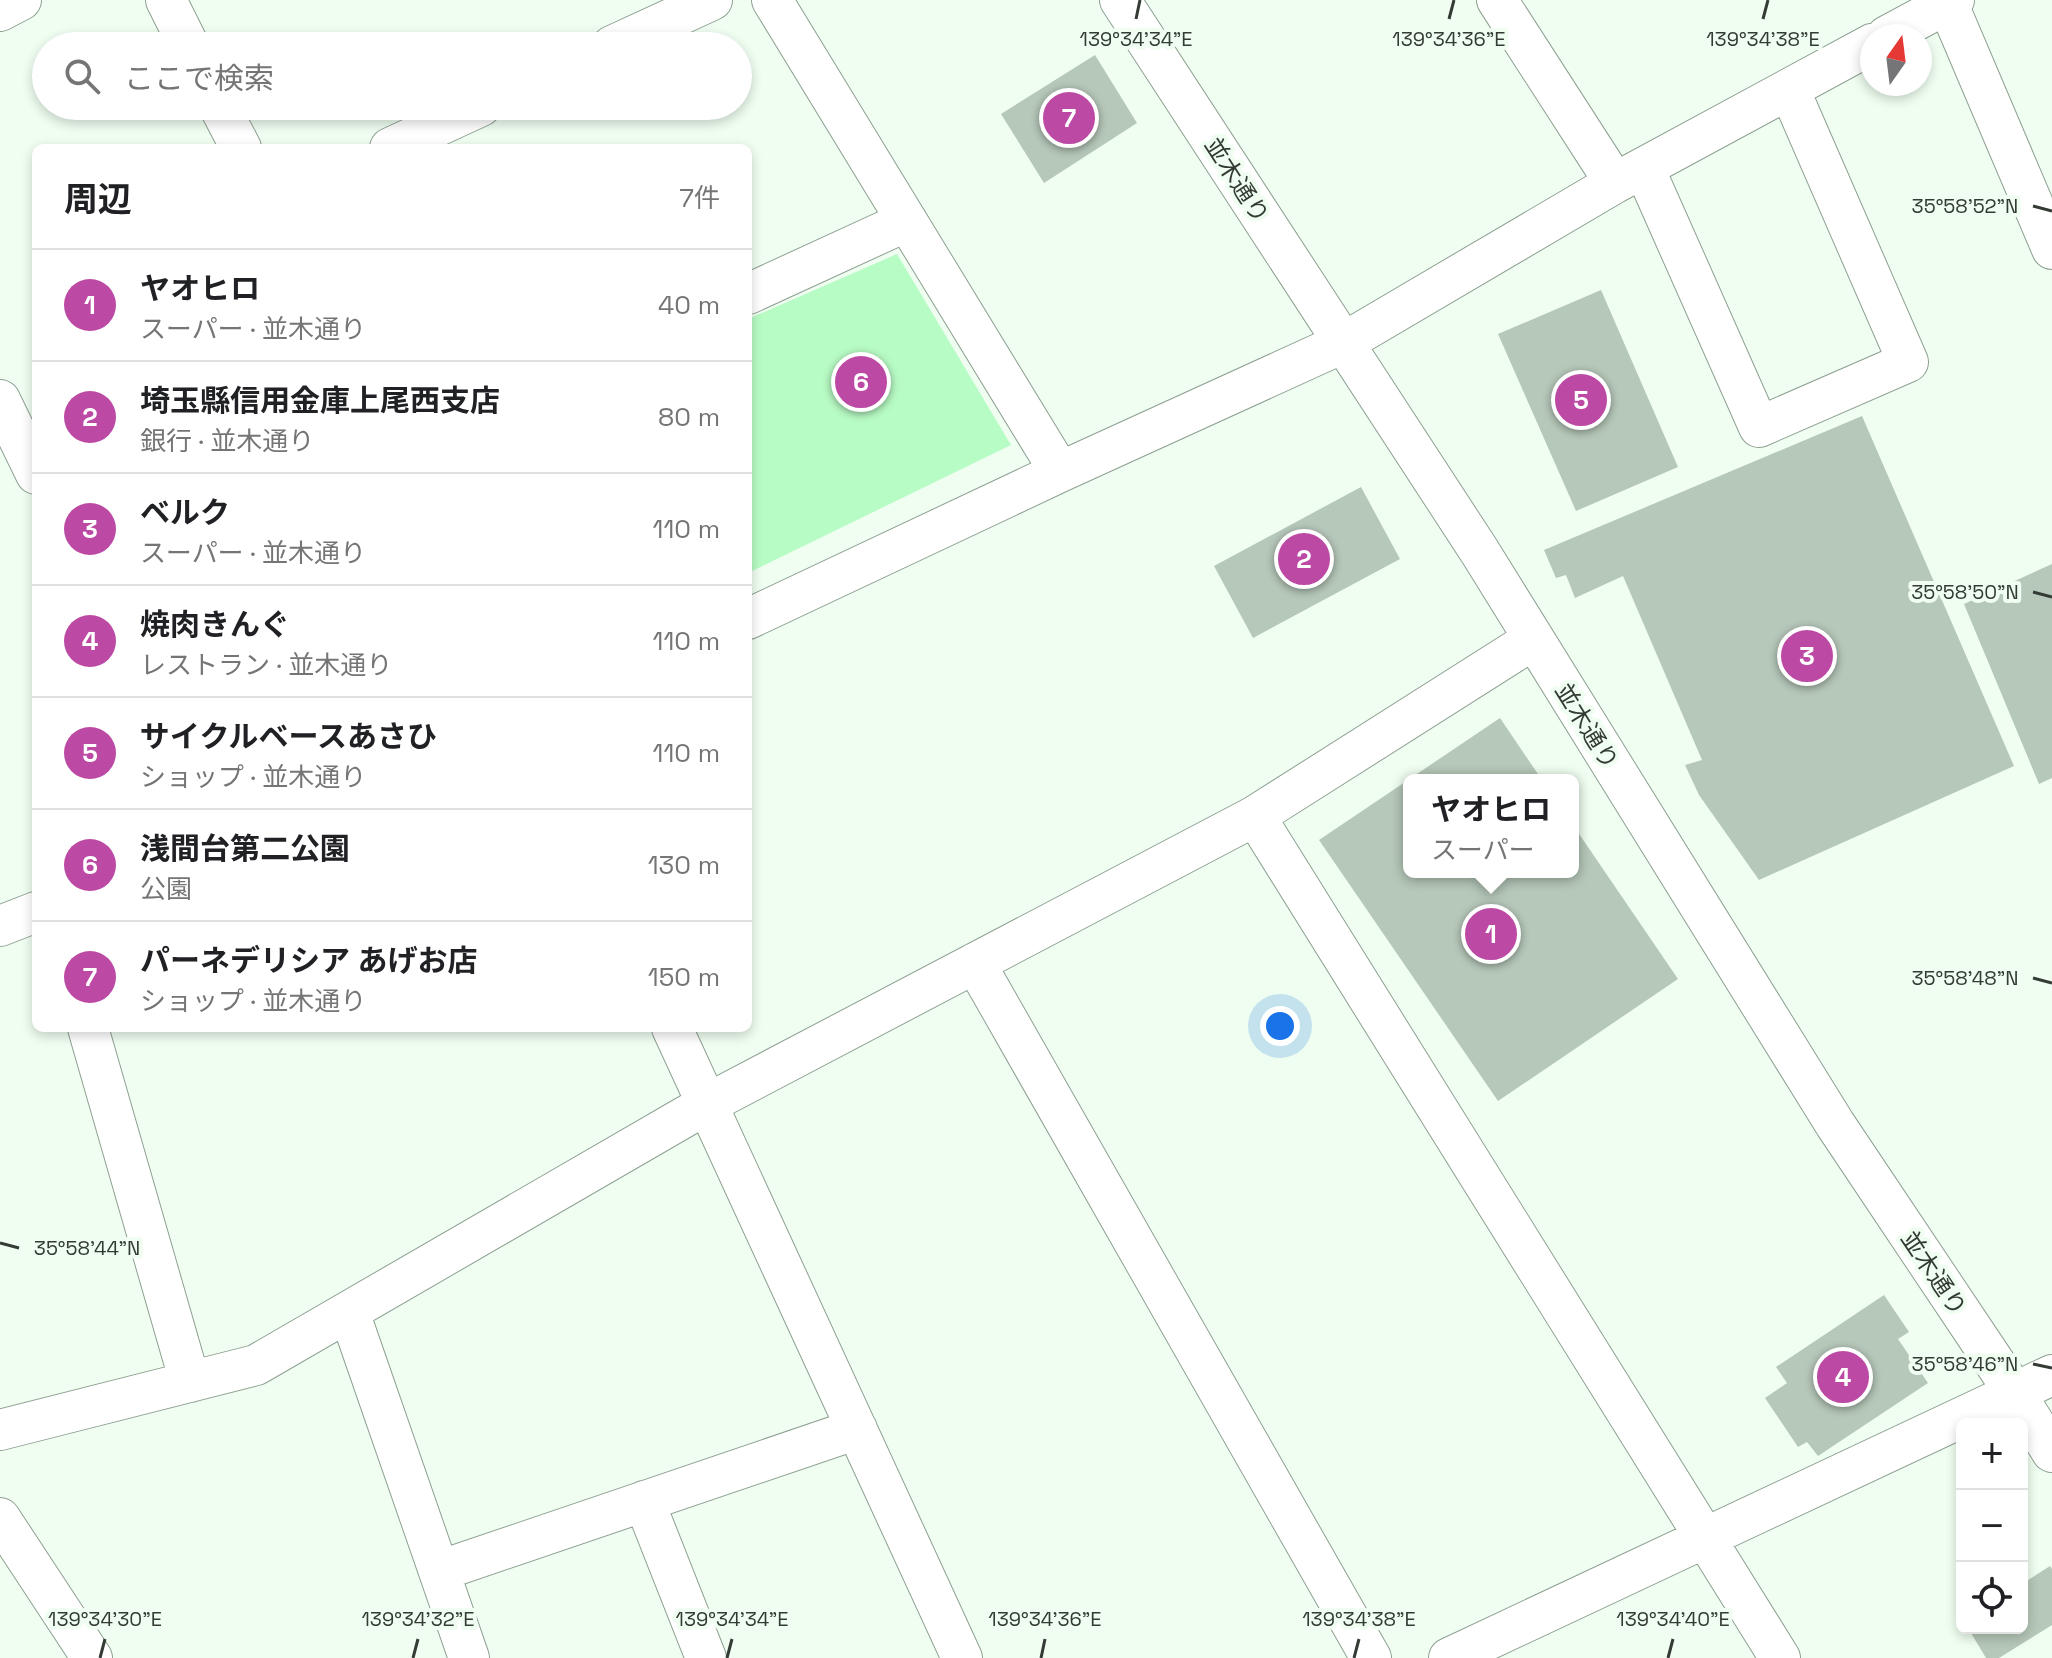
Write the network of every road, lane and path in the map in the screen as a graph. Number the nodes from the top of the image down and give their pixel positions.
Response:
1 (21, 0) edge
2 (166, 0) edge
3 (712, 0) edge
4 (772, 0) edge
5 (1120, 0) edge
6 (1497, 0) edge
7 (1949, 1) edge
8 (0, 11) edge
9 (1908, 24) edge
10 (182, 32) edge
11 (642, 32) edge
12 (1860, 51) edge
13 (1789, 89) junction
14 (226, 120) edge
15 (451, 120) edge
16 (239, 144) edge
17 (399, 144) edge
18 (1630, 176) junction
19 (907, 221) junction
20 (2050, 238) edge
21 (752, 292) edge
22 (1343, 343) junction
23 (0, 400) edge
24 (22, 472) edge
25 (1060, 472) junction
26 (752, 617) edge
27 (1534, 639) junction
28 (1255, 816) junction
29 (32, 914) edge
30 (0, 926) edge
31 (975, 963) junction
32 (89, 1032) edge
33 (674, 1032) edge
34 (707, 1104) junction
35 (349, 1312) junction
36 (2052, 1375) edge
37 (190, 1382) junction
38 (2015, 1393) junction
39 (857, 1429) junction
40 (0, 1430) edge
41 (2052, 1452) edge
42 (644, 1501) junction
43 (0, 1518) edge
44 (1704, 1538) junction
45 (439, 1571) junction
46 (92, 1658) edge
47 (469, 1658) edge
48 (706, 1658) edge
49 (962, 1658) edge
50 (1371, 1658) edge
51 (1449, 1658) edge
52 (1780, 1658) edge

1 - 8 street
2 - 10 street
3 - 11 street
4 - 19 street
5 - 22 street, 並木通り
6 - 18 street
7 - 9 street
7 - 20 street
12 - 13 street
13 - 18 street
13 - 18 street
14 - 16 street
15 - 17 street
18 - 22 street
19 - 21 street
19 - 25 street
22 - 25 street
22 - 27 street, 並木通り
23 - 24 street
25 - 26 street
27 - 28 street
27 - 38 street, 並木通り
28 - 31 street
28 - 44 street
29 - 30 street
31 - 34 street
31 - 50 street
32 - 37 street
33 - 34 street
34 - 35 street
34 - 39 street
35 - 37 street
35 - 45 street
36 - 38 street
37 - 40 street
38 - 41 street, 並木通り
38 - 44 street
39 - 42 street
39 - 49 street
42 - 45 street
42 - 48 street
43 - 46 street
44 - 51 street
44 - 52 street
45 - 47 street

